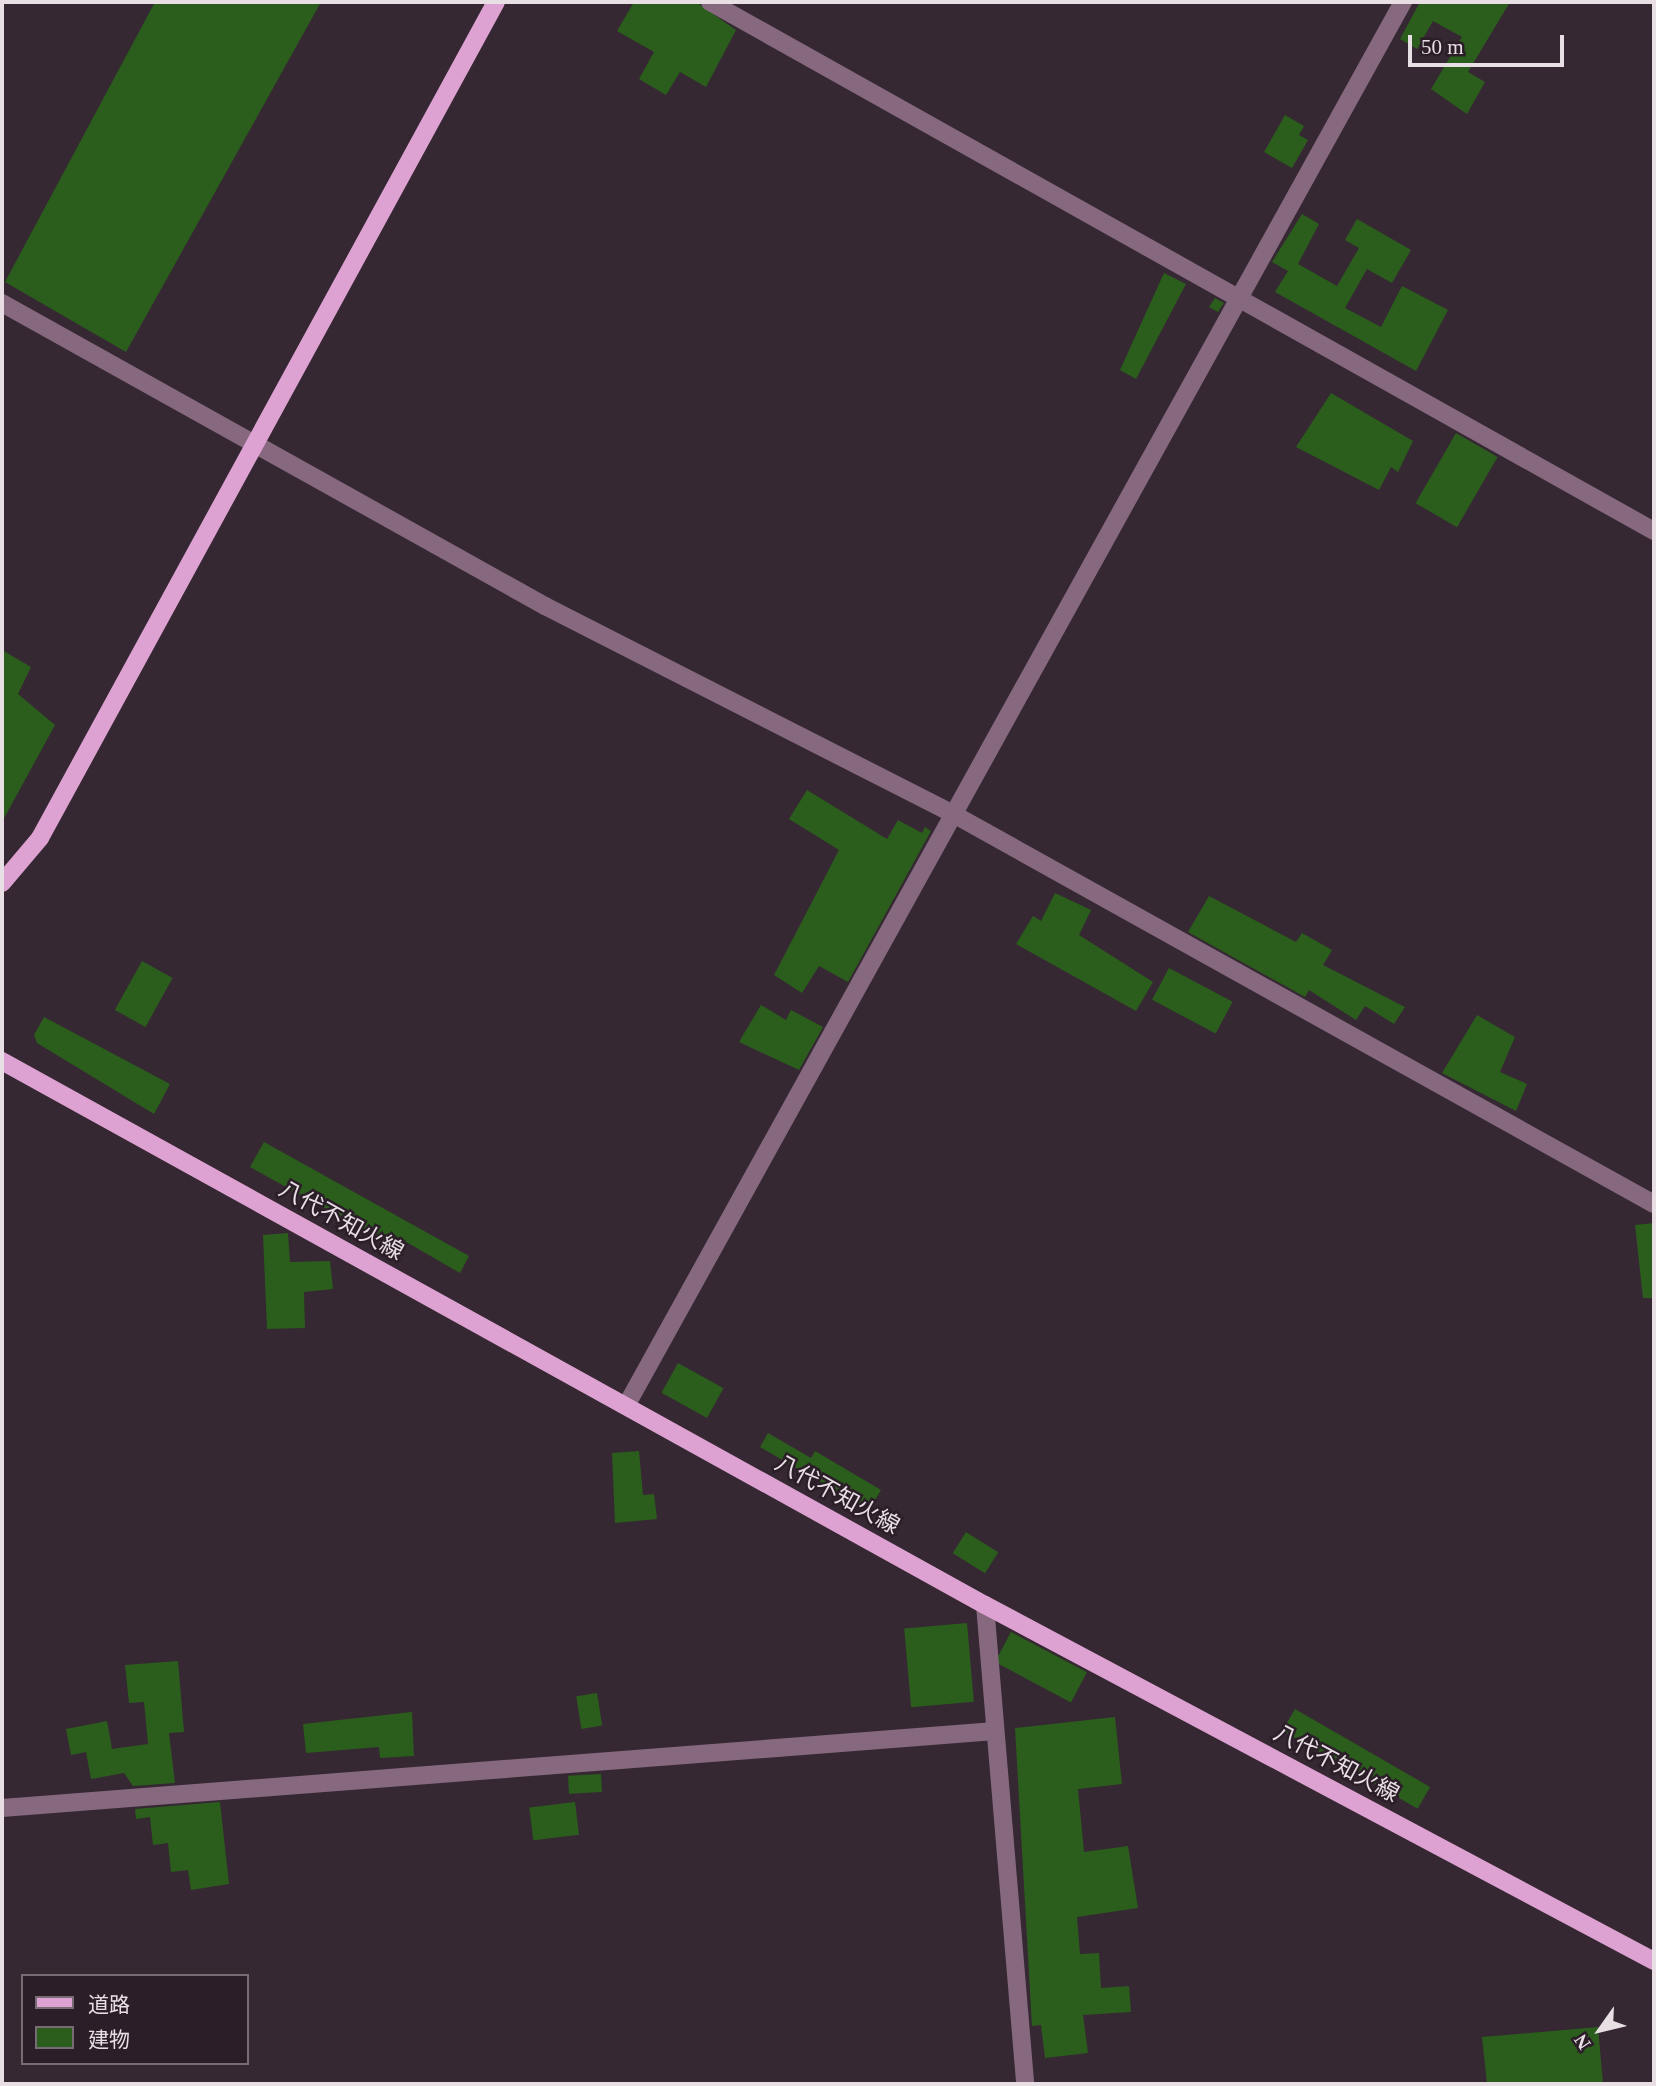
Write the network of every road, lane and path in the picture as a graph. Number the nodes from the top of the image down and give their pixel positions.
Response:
1 (496, 2) edge
2 (710, 2) edge
3 (1403, 2) edge
4 (1238, 299) junction
5 (2, 303) edge
6 (253, 443) junction
7 (1654, 531) edge
8 (955, 815) junction
9 (2, 883) edge
10 (2, 1061) edge
11 (1654, 1204) edge
12 (626, 1406) junction
13 (985, 1605) junction
14 (995, 1731) junction
15 (2, 1808) edge
16 (1654, 1961) edge
17 (1025, 2084) edge

1 - 6 main road
2 - 4 street
3 - 4 street
4 - 7 street
4 - 8 street
5 - 6 street
6 - 8 street
6 - 9 main road
8 - 11 street
8 - 12 street
10 - 12 main road, 八代不知火線
12 - 13 main road, 八代不知火線
13 - 14 street
13 - 16 main road, 八代不知火線
14 - 15 street
14 - 17 street

